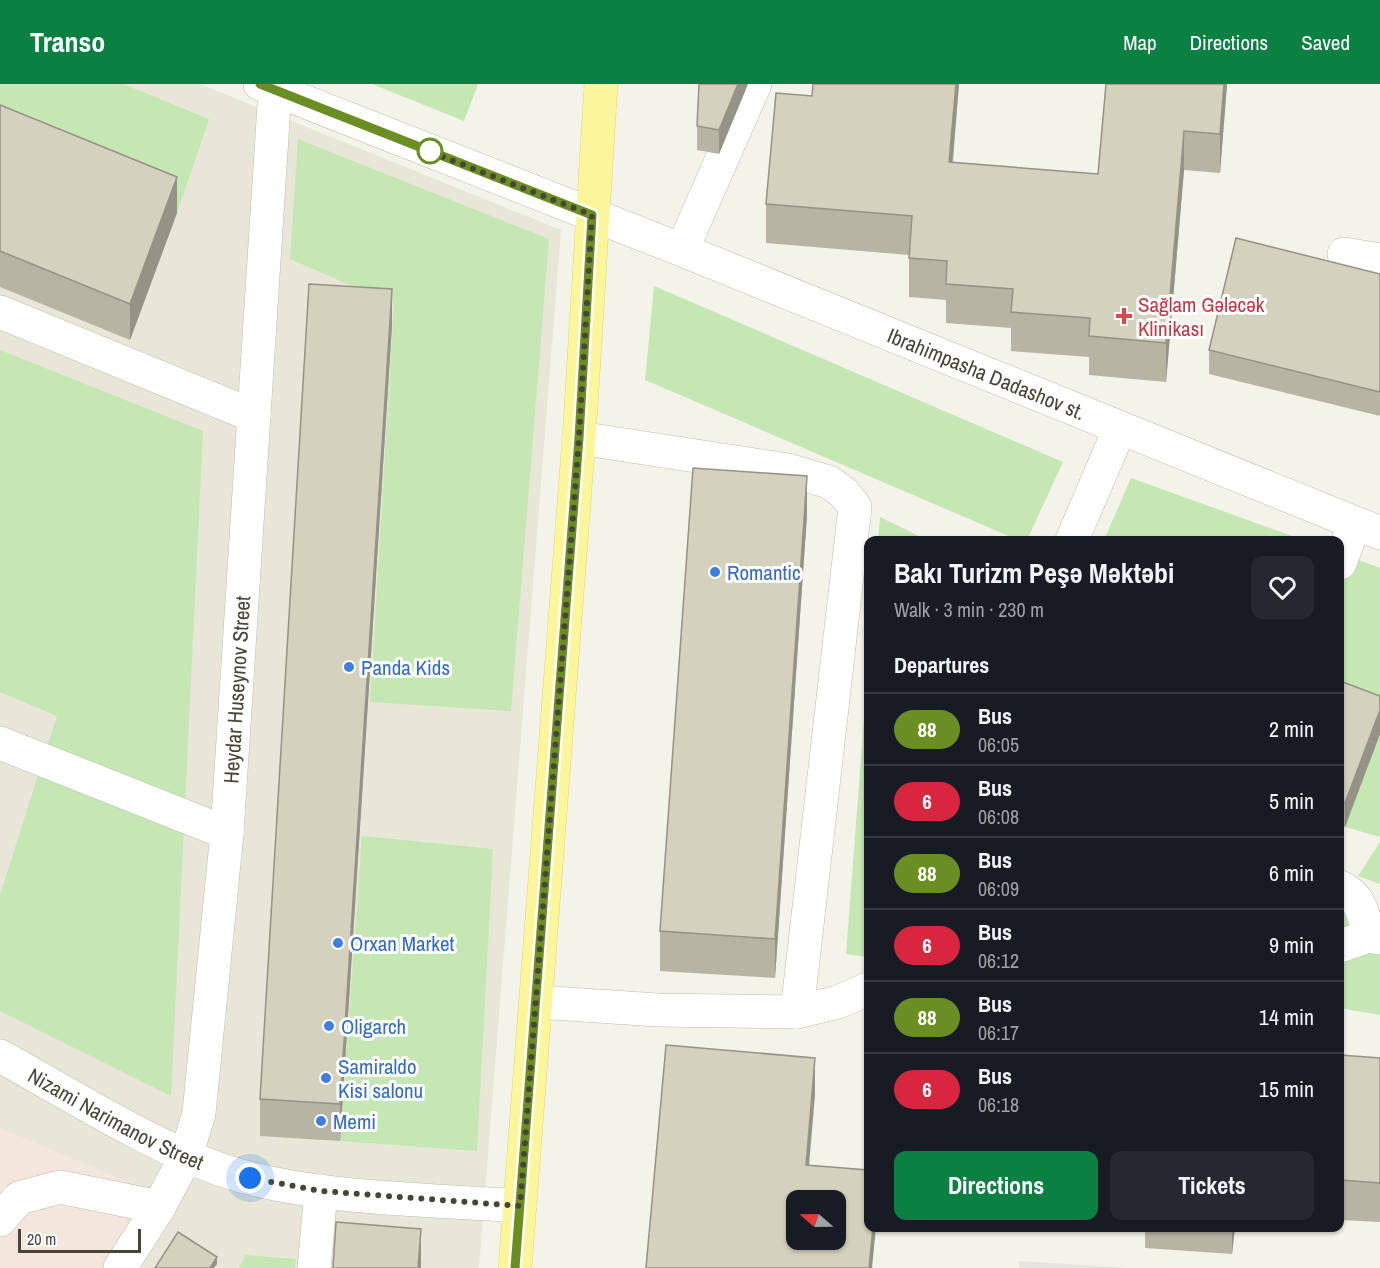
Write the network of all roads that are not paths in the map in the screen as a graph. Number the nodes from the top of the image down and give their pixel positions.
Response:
1 (601, 84) edge
2 (755, 84) edge
3 (268, 87) edge
4 (592, 215) junction
5 (681, 250) junction
6 (1344, 254) dead end
7 (1380, 260) edge
8 (0, 312) edge
9 (254, 416) junction
10 (1120, 428) junction
11 (579, 438) junction
12 (1368, 528) edge
13 (1074, 536) edge
14 (1344, 559) edge
15 (0, 743) edge
16 (227, 833) junction
17 (1344, 889) edge
18 (1363, 940) edge
19 (864, 991) edge
20 (537, 1002) junction
21 (798, 1012) junction
22 (0, 1056) edge
23 (186, 1156) junction
24 (321, 1191) junction
25 (520, 1206) junction
26 (159, 1207) junction
27 (0, 1220) edge
28 (120, 1268) edge
29 (314, 1268) edge
30 (515, 1268) edge

1 - 4 main road
2 - 5 street
3 - 4 street, Ibrahimpasha Dadashov st.
3 - 9 street, Heydar Huseynov Street
4 - 5 street, Ibrahimpasha Dadashov st.
4 - 11 main road
5 - 10 street, Ibrahimpasha Dadashov st.
6 - 7 street
8 - 9 street
9 - 16 street, Heydar Huseynov Street
10 - 12 street, Ibrahimpasha Dadashov st.
10 - 13 street
11 - 20 main road
11 - 21 street
12 - 14 street
15 - 16 street
16 - 23 street, Heydar Huseynov Street
17 - 18 street
19 - 21 street
20 - 21 street
20 - 25 main road
22 - 23 street, Nizami Narimanov Street
23 - 24 street, Nizami Narimanov Street
23 - 26 street, Heydar Huseynov Street
24 - 25 street, Nizami Narimanov Street
24 - 29 street
25 - 30 main road
26 - 27 street
26 - 28 street, Heydar Huseynov Street

